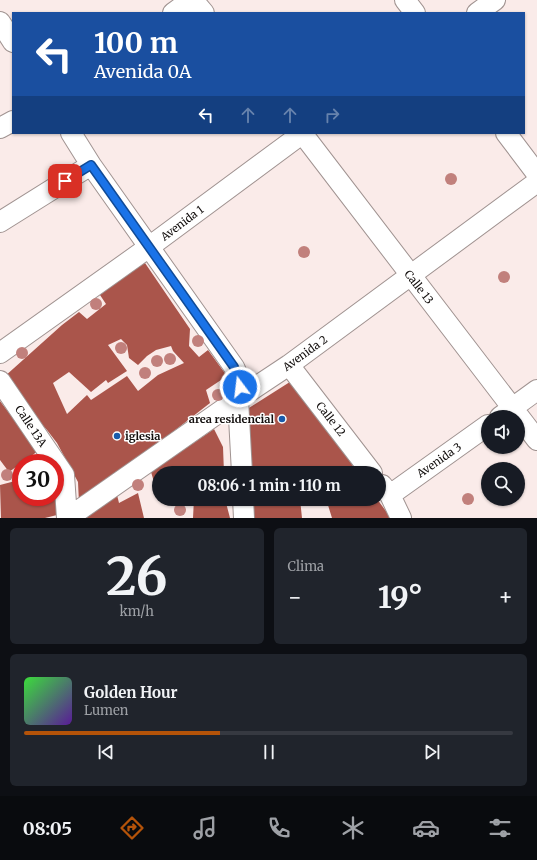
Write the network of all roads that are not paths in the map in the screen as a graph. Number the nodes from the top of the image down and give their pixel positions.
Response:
1 (192, 0) edge
2 (405, 0) edge
3 (495, 0) edge
4 (174, 12) edge
5 (203, 12) edge
6 (414, 12) edge
7 (478, 12) edge
8 (0, 22) edge
9 (12, 40) edge
10 (12, 122) edge
11 (0, 128) edge
12 (72, 134) edge
13 (301, 134) edge
14 (303, 134) edge
15 (507, 134) edge
16 (91, 165) junction
17 (537, 174) edge
18 (537, 182) edge
19 (0, 222) edge
20 (149, 247) junction
21 (410, 276) junction
22 (0, 353) edge
23 (289, 365) junction
24 (0, 381) edge
25 (537, 390) edge
26 (238, 399) junction
27 (505, 410) edge
28 (509, 410) edge
29 (481, 429) edge
30 (525, 429) edge
31 (537, 440) edge
32 (242, 466) edge
33 (367, 466) edge
34 (386, 487) edge
35 (386, 492) edge
36 (243, 506) edge
37 (67, 518) edge
38 (244, 518) edge
39 (401, 518) edge

1 - 4 street
1 - 5 street
2 - 6 street
3 - 7 street
8 - 9 street
10 - 11 street
12 - 16 street
13 - 20 street, Avenida 1
14 - 21 street, Calle 13
15 - 17 street
16 - 19 street
16 - 20 street
18 - 21 street, Avenida 2
20 - 22 street, Avenida 1
20 - 26 street
21 - 23 street, Avenida 2
21 - 27 street, Calle 13
23 - 26 street, Avenida 2
23 - 33 street, Calle 12
24 - 37 street, Calle 13A
25 - 28 street
26 - 32 street
26 - 37 street, Avenida 2
29 - 34 street, Avenida 3
30 - 31 street, Calle 13
35 - 39 street
36 - 38 street

